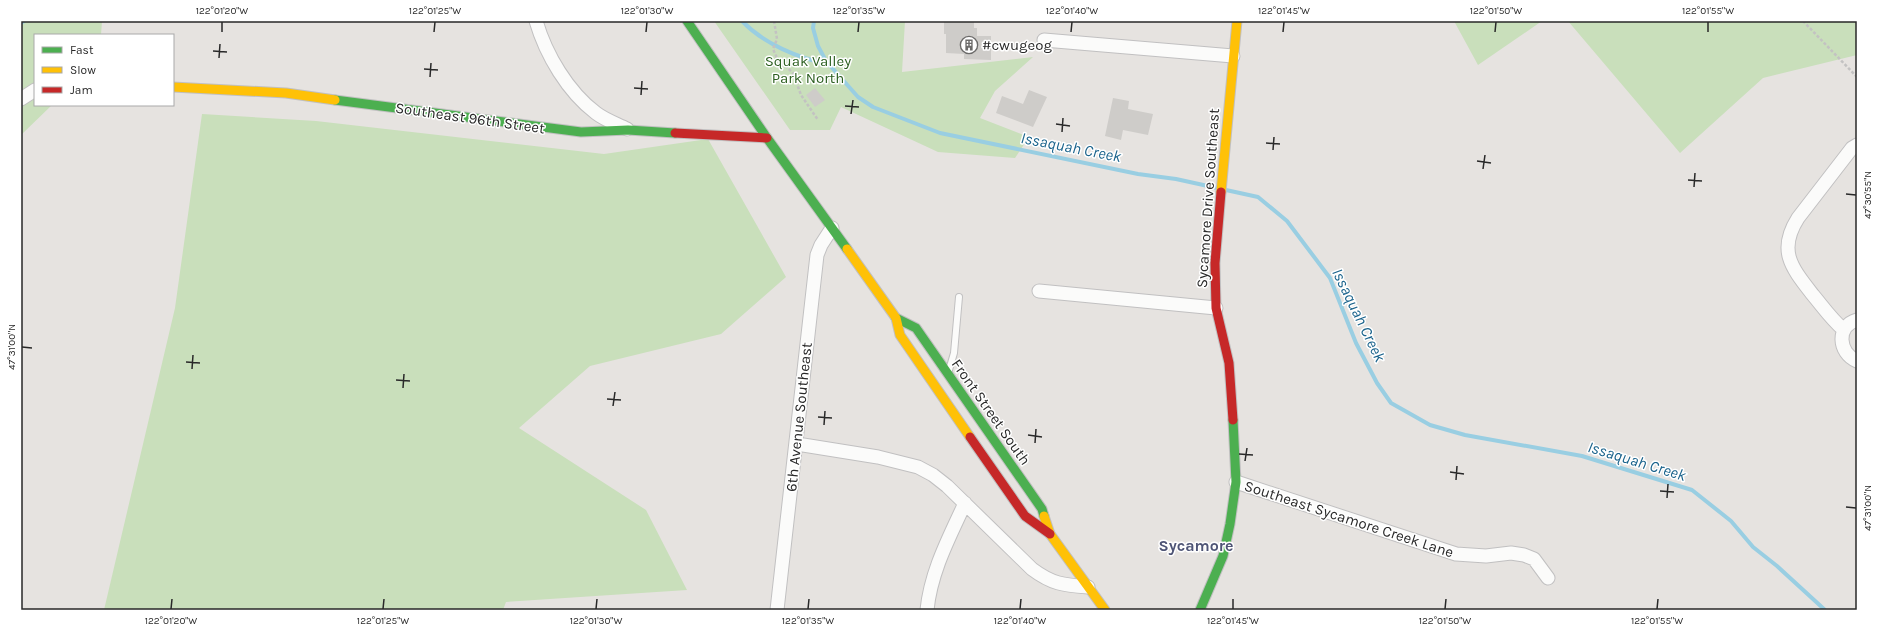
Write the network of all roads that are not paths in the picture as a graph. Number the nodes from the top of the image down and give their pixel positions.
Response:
1 (536, 21) edge
2 (687, 21) edge
3 (1238, 21) edge
4 (1044, 40) dead end
5 (1233, 56) junction
6 (174, 87) edge
7 (34, 91) edge
8 (21, 99) edge
9 (628, 130) junction
10 (767, 138) junction
11 (1857, 145) edge
12 (832, 228) junction
13 (1039, 291) dead end
14 (959, 297) dead end
15 (1216, 308) junction
16 (896, 318) junction
17 (1857, 320) edge
18 (1844, 330) junction
19 (1857, 361) edge
20 (948, 374) junction
21 (978, 419) junction
22 (964, 428) junction
23 (797, 444) junction
24 (1236, 482) junction
25 (965, 503) junction
26 (1050, 534) junction
27 (1548, 578) dead end
28 (1088, 587) junction
29 (777, 610) edge
30 (927, 610) edge
31 (1105, 610) edge
32 (1200, 610) edge

1 - 9 street
2 - 10 street, Front Street South
3 - 5 street, Sycamore Drive Southeast
4 - 5 street
5 - 15 street, Sycamore Drive Southeast
6 - 9 street, Southeast 96th Street
7 - 8 street
9 - 10 street, Southeast 96th Street
10 - 12 street, Front Street South
11 - 18 street
12 - 16 street, Front Street South
12 - 23 street, 6th Avenue Southeast
13 - 15 street
14 - 20 lane
15 - 24 street, Sycamore Drive Southeast
16 - 20 street, Front Street South
16 - 22 street, Front Street South
17 - 18 street
18 - 19 street
20 - 21 street, Front Street South
21 - 22 street
21 - 26 street, Front Street South
22 - 26 street, Front Street South
23 - 25 street
23 - 29 street, 6th Avenue Southeast
24 - 27 street, Southeast Sycamore Creek Lane
24 - 32 street, Sycamore Drive Southeast
25 - 28 street
25 - 30 street
26 - 28 street, Front Street South
28 - 31 street, Front Street South

